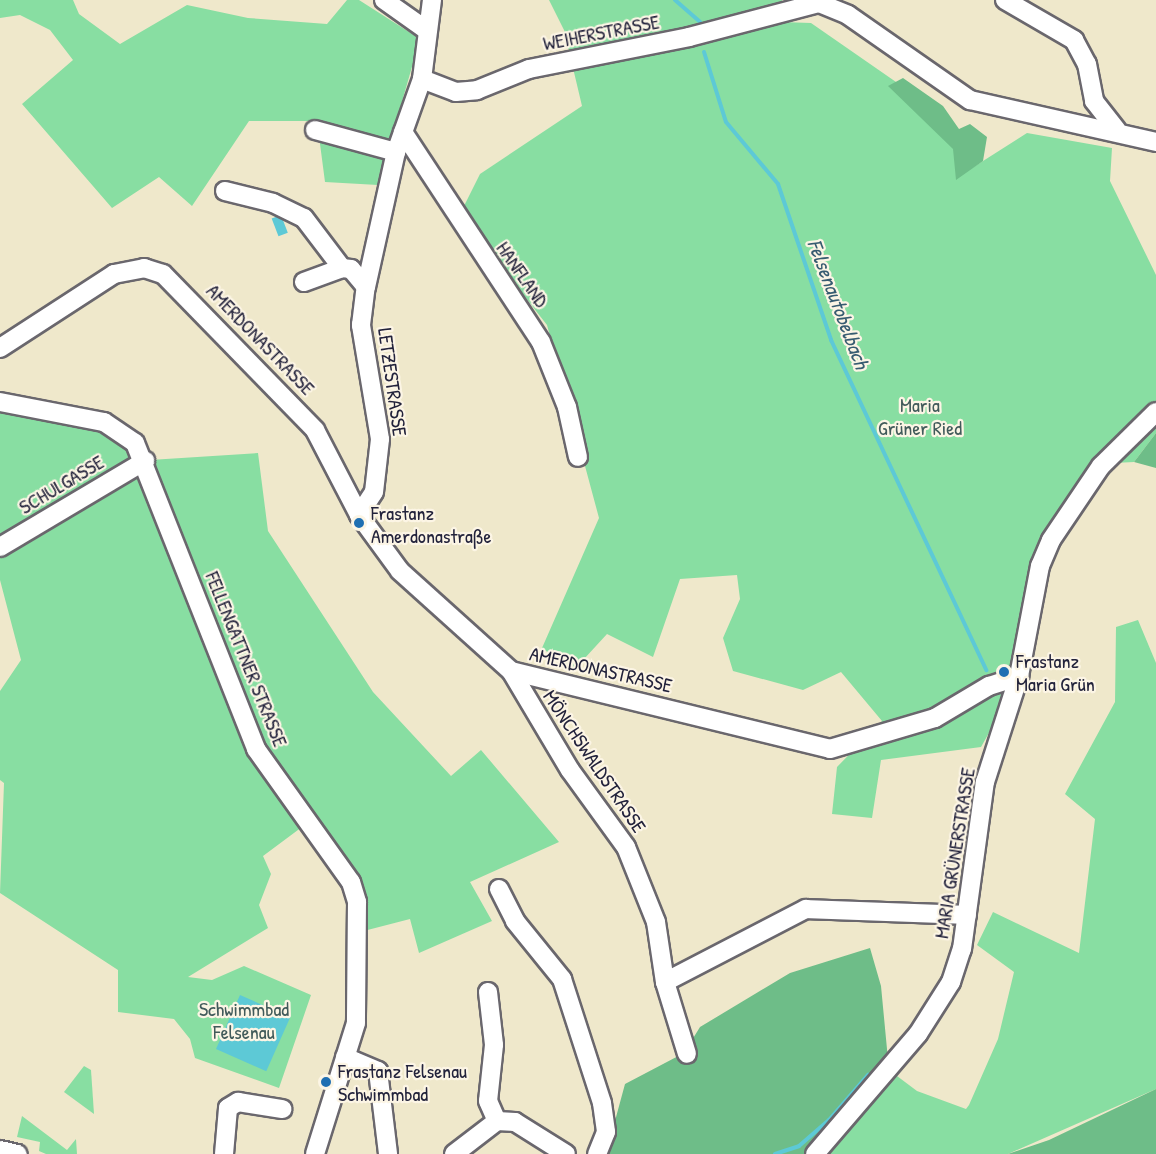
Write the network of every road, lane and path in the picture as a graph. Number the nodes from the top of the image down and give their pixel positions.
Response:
1 (384, 0) edge
2 (432, 0) edge
3 (1005, 0) edge
4 (425, 29) junction
5 (422, 79) junction
6 (315, 130) dead end
7 (1117, 130) junction
8 (403, 132) junction
9 (1156, 142) edge
10 (396, 152) junction
11 (225, 191) dead end
12 (342, 268) junction
13 (304, 282) dead end
14 (366, 287) junction
15 (0, 348) edge
16 (0, 402) edge
17 (1156, 412) edge
18 (578, 457) dead end
19 (145, 461) junction
20 (360, 514) junction
21 (0, 547) edge
22 (511, 671) junction
23 (1019, 676) junction
24 (499, 889) dead end
25 (967, 915) junction
26 (665, 981) junction
27 (488, 992) dead end
28 (687, 1054) dead end
29 (345, 1057) junction
30 (282, 1109) dead end
31 (496, 1121) junction
32 (0, 1150) edge
33 (18, 1154) edge
34 (224, 1154) edge
35 (315, 1154) edge
36 (388, 1154) edge
37 (454, 1154) edge
38 (566, 1154) edge
39 (597, 1154) edge
40 (815, 1154) edge

1 - 4 street
2 - 4 street, LETZESTRASSE
3 - 7 street
4 - 5 street, LETZESTRASSE
5 - 7 street, WEIHERSTRASSE
5 - 8 street, LETZESTRASSE
6 - 10 street
7 - 9 street, WEIHERSTRASSE
8 - 10 street, LETZESTRASSE
8 - 18 street, HANFLAND
10 - 14 street, LETZESTRASSE
11 - 12 street
12 - 13 street
12 - 14 street
14 - 20 street, LETZESTRASSE
15 - 20 street, AMERDONASTRASSE
16 - 19 street, FELLENGATTNER STRASSE
17 - 23 street, MARIA GRÜNERSTRASSE
19 - 21 street, SCHULGASSE
19 - 29 street, FELLENGATTNER STRASSE
20 - 22 street, AMERDONASTRASSE
22 - 23 street, AMERDONASTRASSE
22 - 26 street, MÖNCHSWALDSTRASSE
23 - 25 street, MARIA GRÜNERSTRASSE
24 - 39 street
25 - 26 street
25 - 40 street, MARIA GRÜNERSTRASSE
26 - 28 street, MÖNCHSWALDSTRASSE
27 - 31 street
29 - 35 street, FELLENGATTNER STRASSE
29 - 36 street
30 - 34 street
31 - 37 street
31 - 38 street
32 - 33 street

